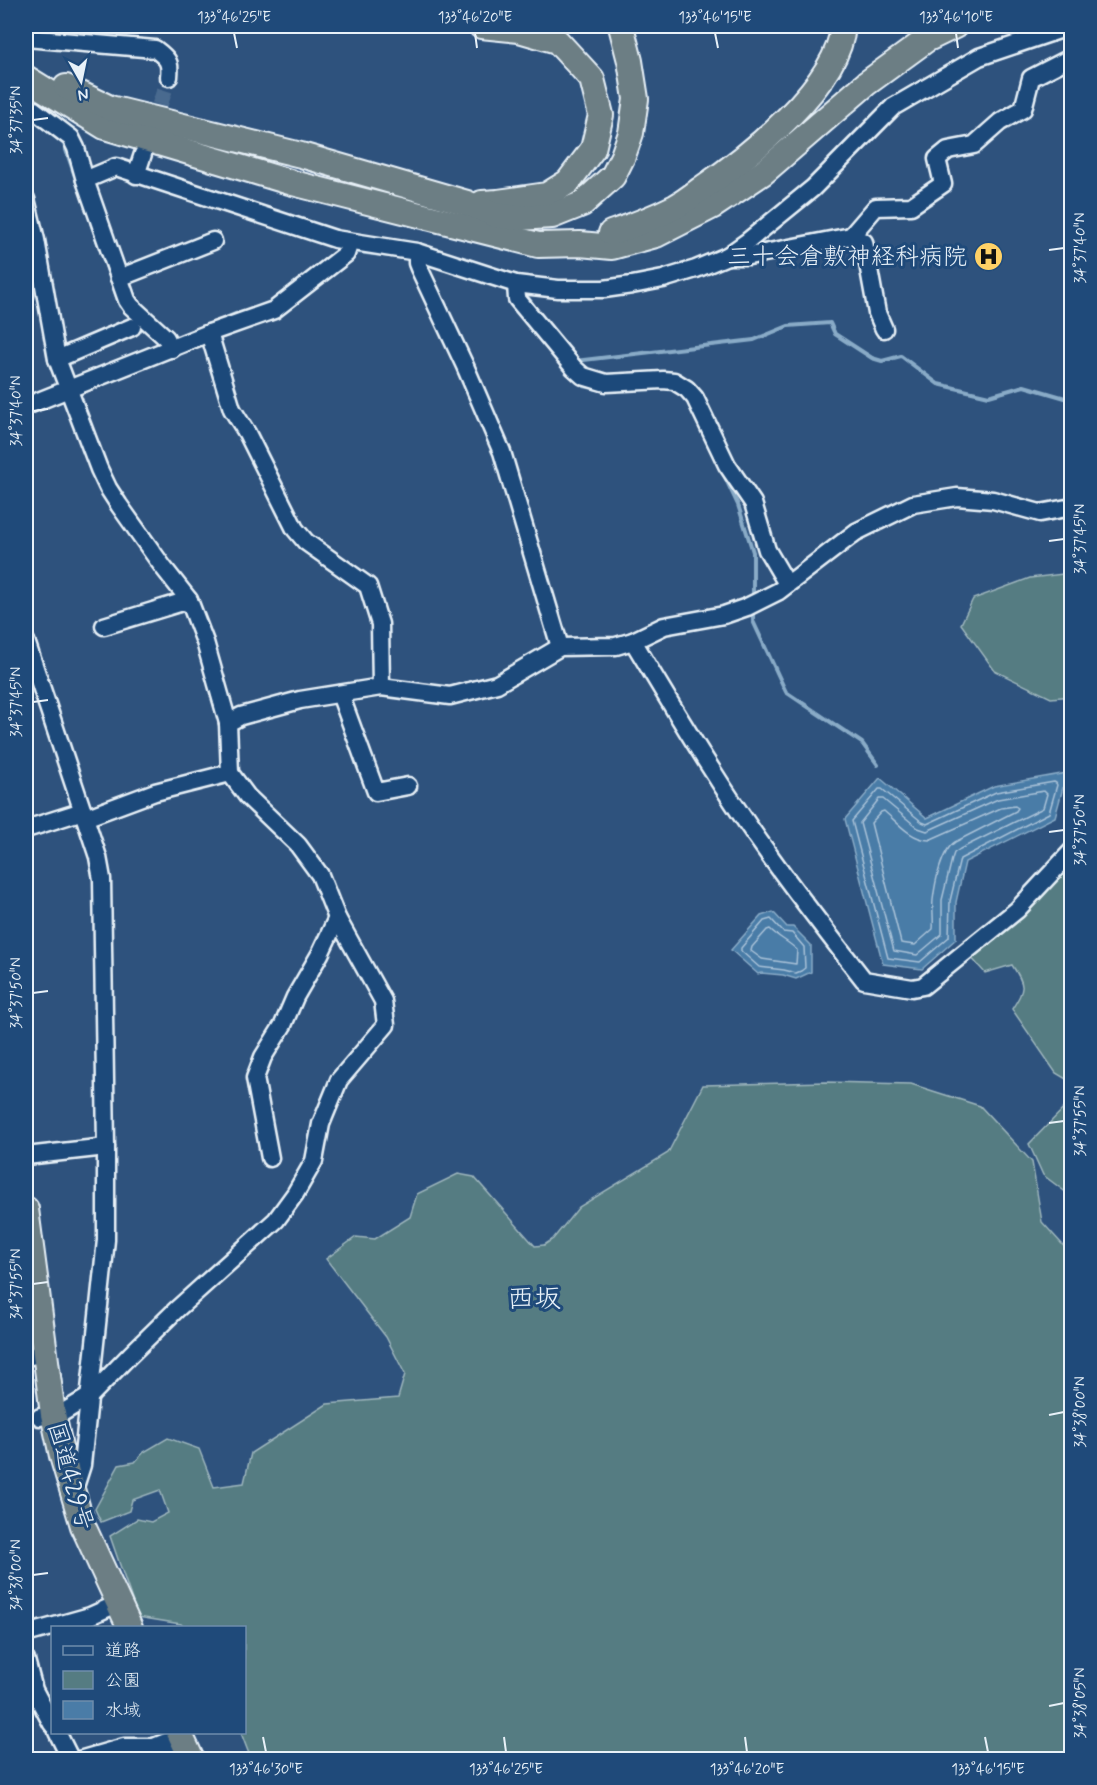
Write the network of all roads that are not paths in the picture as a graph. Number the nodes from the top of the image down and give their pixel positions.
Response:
1 (481, 26) edge
2 (621, 26) edge
3 (843, 26) edge
4 (955, 26) edge
5 (1071, 26) edge
6 (26, 38) edge
7 (1071, 57) edge
8 (26, 66) edge
9 (169, 76) tunnel mouth
10 (26, 78) edge
11 (26, 104) edge
12 (143, 154) dead end
13 (136, 175) junction
14 (85, 180) junction
15 (26, 200) edge
16 (468, 203) junction
17 (851, 236) junction
18 (213, 241) dead end
19 (580, 244) junction
20 (348, 248) junction
21 (727, 256) junction
22 (417, 257) junction
23 (119, 278) junction
24 (515, 290) junction
25 (132, 327) dead end
26 (884, 329) dead end
27 (209, 333) junction
28 (169, 343) junction
29 (57, 359) junction
30 (68, 390) junction
31 (26, 406) edge
32 (1071, 507) edge
33 (787, 584) junction
34 (189, 600) junction
35 (104, 626) dead end
36 (26, 641) edge
37 (633, 641) junction
38 (560, 647) junction
39 (381, 687) junction
40 (340, 694) junction
41 (228, 723) junction
42 (230, 773) junction
43 (408, 786) dead end
44 (84, 814) junction
45 (26, 829) edge
46 (1071, 850) edge
47 (337, 918) junction
48 (106, 1147) junction
49 (26, 1156) edge
50 (270, 1158) dead end
51 (26, 1209) edge
52 (26, 1317) edge
53 (34, 1355) edge
54 (90, 1396) junction
55 (47, 1416) junction
56 (73, 1494) junction
57 (113, 1613) edge
58 (54, 1626) edge
59 (128, 1626) edge
60 (51, 1627) edge
61 (26, 1634) edge
62 (26, 1660) edge
63 (51, 1722) edge
64 (58, 1734) edge
65 (175, 1747) edge
66 (71, 1760) edge
67 (79, 1760) edge

1 - 16 highway
2 - 16 highway
3 - 19 highway
4 - 19 highway
5 - 21 street
6 - 9 street
7 - 17 street
8 - 16 highway
10 - 19 highway
11 - 14 street
12 - 13 street
13 - 14 street
13 - 20 street
14 - 23 street
15 - 29 street
17 - 21 street
17 - 26 street
18 - 23 street
20 - 22 street
20 - 27 street
21 - 24 street
22 - 24 street
22 - 38 street
23 - 28 street
24 - 33 street
25 - 29 street
27 - 28 street
27 - 39 street
28 - 30 street
29 - 30 street
30 - 31 street
30 - 34 street
32 - 33 street
33 - 37 street
34 - 35 street
34 - 41 street
36 - 44 street
37 - 38 street
37 - 46 street
38 - 39 street
39 - 40 street
40 - 41 street
40 - 43 street
41 - 42 street
42 - 44 street
42 - 47 street
44 - 45 street
44 - 48 street
47 - 50 street
47 - 54 street
48 - 49 street
48 - 54 street
51 - 53 highway, 国道429号
52 - 53 highway, 国道429号
53 - 55 highway, 国道429号
54 - 55 street
54 - 56 street
55 - 56 highway, 国道429号
55 - 57 highway, 国道429号
56 - 57 highway, 国道429号
57 - 58 street
57 - 59 highway, 国道429号
60 - 61 street
62 - 63 street
64 - 66 street
65 - 67 street

